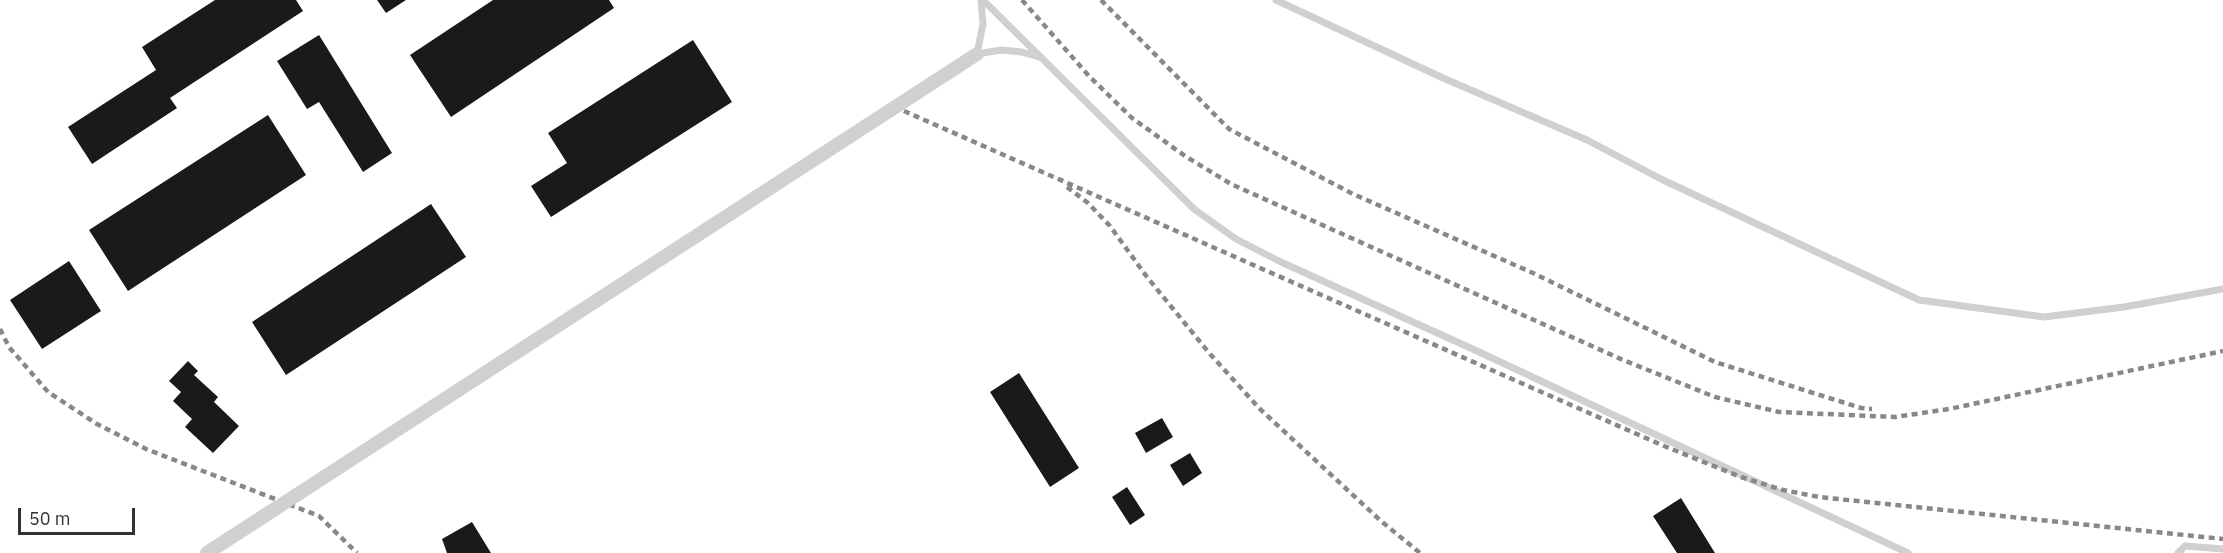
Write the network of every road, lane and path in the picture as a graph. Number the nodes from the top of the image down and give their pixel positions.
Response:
1 (982, 0) edge
2 (1276, 0) edge
3 (977, 54) junction
4 (1042, 58) junction
5 (2223, 289) edge
6 (2223, 549) edge
7 (207, 553) edge
8 (1908, 553) edge
9 (2178, 553) edge

1 - 3 lane
1 - 4 lane
2 - 5 lane
3 - 4 lane
3 - 7 street, bridge
4 - 8 lane
6 - 9 lane

